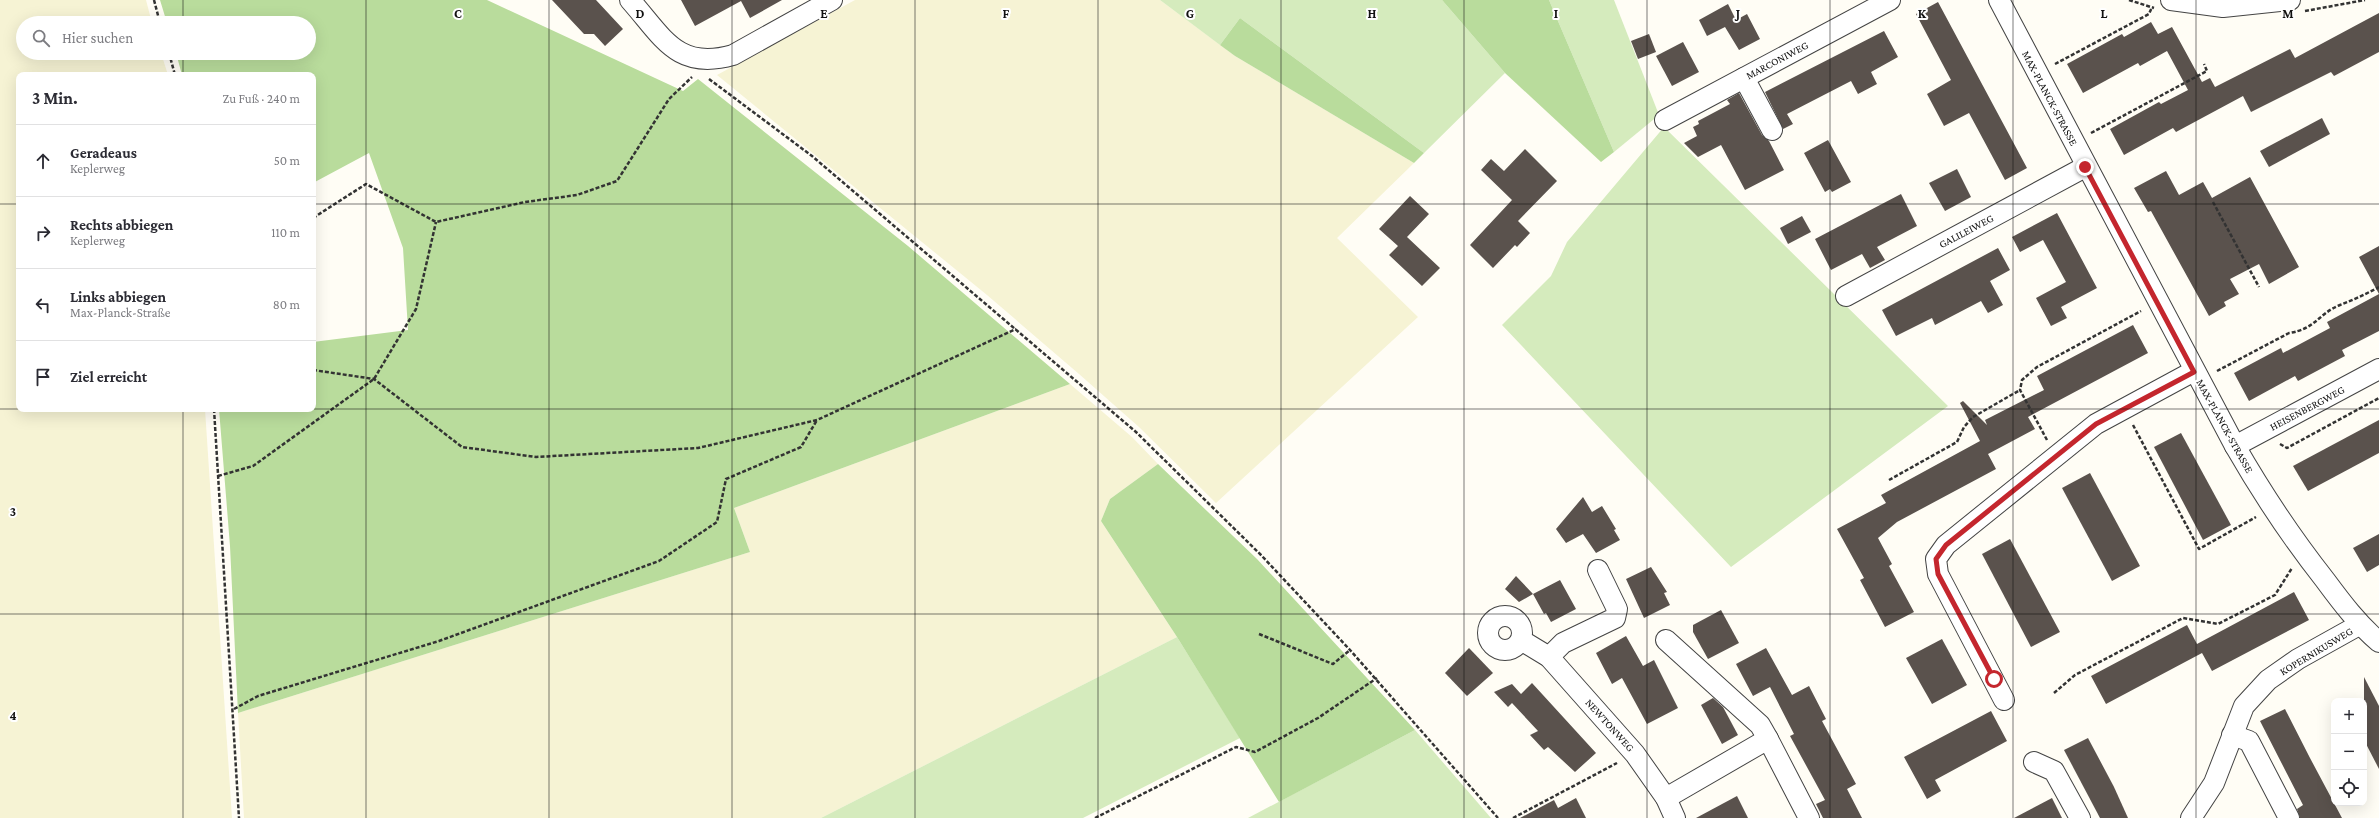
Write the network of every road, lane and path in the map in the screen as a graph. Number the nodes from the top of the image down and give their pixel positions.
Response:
1 (154, 0) edge
2 (630, 0) edge
3 (832, 0) edge
4 (1890, 0) edge
5 (1998, 0) edge
6 (2171, 0) edge
7 (2290, 0) edge
8 (2152, 8) dead end
9 (158, 16) edge
10 (171, 60) edge
11 (2204, 64) dead end
12 (699, 66) junction
13 (174, 72) edge
14 (2037, 74) junction
15 (1744, 78) junction
16 (1665, 120) dead end
17 (1772, 130) dead end
18 (2073, 143) junction
19 (2085, 167) junction
20 (2213, 202) dead end
21 (316, 216) edge
22 (436, 222) junction
23 (2259, 287) dead end
24 (2379, 287) edge
25 (1846, 296) dead end
26 (2158, 302) junction
27 (1016, 329) junction
28 (2379, 369) edge
29 (316, 370) edge
30 (2197, 376) junction
31 (374, 379) junction
32 (2020, 390) junction
33 (2379, 398) edge
34 (2125, 409) junction
35 (214, 412) edge
36 (817, 420) junction
37 (2271, 426) junction
38 (2235, 446) junction
39 (2056, 456) junction
40 (218, 476) junction
41 (1889, 480) dead end
42 (2272, 509) junction
43 (2306, 556) junction
44 (1598, 570) dead end
45 (2360, 625) junction
46 (1258, 634) dead end
47 (1520, 640) dead end
48 (1666, 640) dead end
49 (2379, 642) edge
50 (1350, 650) junction
51 (1548, 657) junction
52 (1376, 678) junction
53 (2054, 693) dead end
54 (2004, 700) dead end
55 (234, 708) junction
56 (2232, 735) junction
57 (1768, 739) junction
58 (1635, 754) junction
59 (2034, 762) dead end
60 (1666, 798) junction
61 (239, 818) edge
62 (1095, 818) edge
63 (1498, 818) edge
64 (1513, 818) edge
65 (1675, 818) edge
66 (1809, 818) edge
67 (2080, 818) edge
68 (2191, 818) edge
69 (2289, 818) edge

1 - 9 path
2 - 12 street
3 - 12 street
4 - 15 street, MARCONIWEG
5 - 14 street, MAX-PLANCK-STRASSE
6 - 7 street
8 - 14 path
10 - 13 path
11 - 18 path
12 - 22 path
12 - 27 path
14 - 18 street, MAX-PLANCK-STRASSE
15 - 16 street, MARCONIWEG
15 - 17 street
18 - 19 street, MAX-PLANCK-STRASSE
19 - 25 street, GALILEIWEG
19 - 26 street, MAX-PLANCK-STRASSE
20 - 23 path
21 - 22 path
22 - 31 path
24 - 30 path
26 - 30 street, MAX-PLANCK-STRASSE
26 - 32 path
27 - 36 path
27 - 50 path
28 - 37 street, HEISENBERGWEG
29 - 31 path
30 - 34 street
30 - 38 street, MAX-PLANCK-STRASSE
31 - 36 path
31 - 40 path
32 - 39 path
32 - 41 path
33 - 37 path
34 - 39 street
34 - 42 path
35 - 40 path
36 - 55 path
37 - 38 street, HEISENBERGWEG
38 - 42 street, MAX-PLANCK-STRASSE
39 - 54 street
40 - 55 path
42 - 43 street, MAX-PLANCK-STRASSE
43 - 45 street, MAX-PLANCK-STRASSE
43 - 53 path
44 - 51 street
45 - 49 street, MAX-PLANCK-STRASSE
45 - 56 street, KOPERNIKUSWEG
46 - 50 path
47 - 51 street, NEWTONWEG
48 - 57 street
50 - 52 path
51 - 58 street, NEWTONWEG
52 - 62 path
52 - 63 path
55 - 61 path
56 - 68 street, KOPERNIKUSWEG
56 - 69 street
57 - 60 street
57 - 66 street
58 - 60 street, NEWTONWEG
58 - 64 path
59 - 67 street
60 - 65 street, NEWTONWEG

